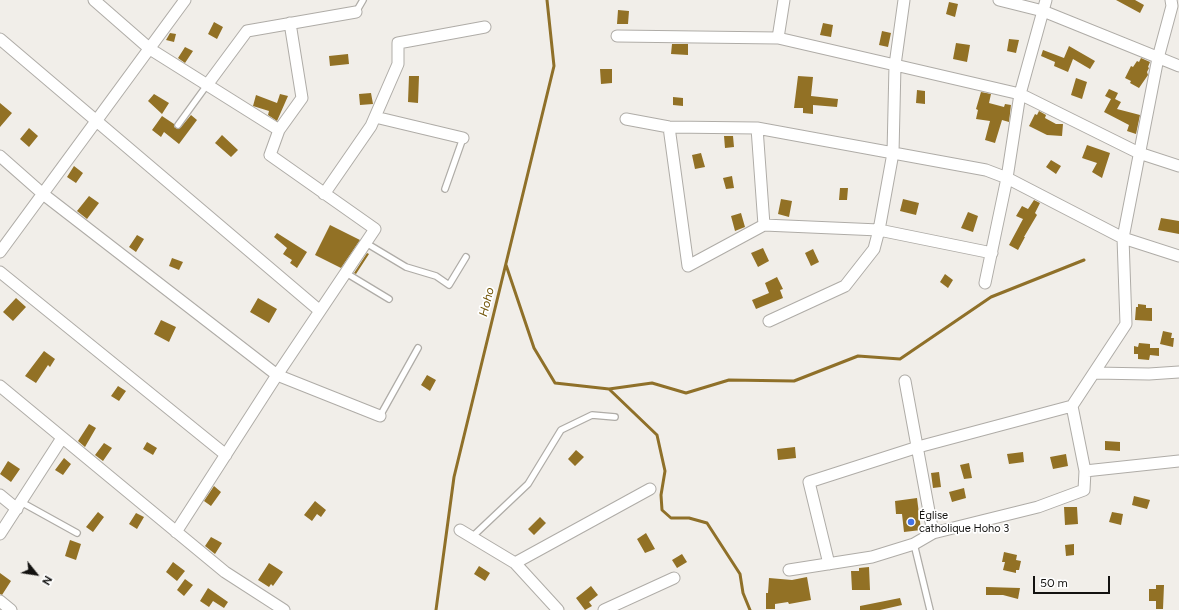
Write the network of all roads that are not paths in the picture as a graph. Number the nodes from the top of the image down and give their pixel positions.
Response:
1 (94, 0) edge
2 (185, 0) edge
3 (363, 0) edge
4 (784, 0) edge
5 (904, 0) edge
6 (999, 0) edge
7 (1171, 0) edge
8 (1044, 5) edge
9 (356, 12) joint
10 (290, 23) junction
11 (485, 27) dead end
12 (616, 36) dead end
13 (778, 38) junction
14 (0, 39) edge
15 (150, 49) junction
16 (1158, 58) junction
17 (895, 65) junction
18 (1179, 66) edge
19 (207, 85) junction
20 (1020, 94) junction
21 (375, 117) junction
22 (626, 119) dead end
23 (96, 122) junction
24 (178, 125) dead end
25 (669, 127) junction
26 (757, 128) junction
27 (279, 130) junction
28 (463, 138) joint
29 (893, 153) junction
30 (1139, 153) junction
31 (0, 156) edge
32 (1179, 166) edge
33 (1007, 178) junction
34 (445, 189) dead end
35 (43, 194) junction
36 (324, 194) junction
37 (764, 225) junction
38 (879, 230) junction
39 (1123, 238) junction
40 (366, 243) junction
41 (0, 252) edge
42 (992, 253) junction
43 (1179, 256) edge
44 (466, 257) dead end
45 (0, 272) edge
46 (346, 273) junction
47 (986, 283) dead end
48 (388, 300) dead end
49 (320, 311) junction
50 (769, 321) dead end
51 (418, 348) dead end
52 (1179, 372) edge
53 (1095, 373) junction
54 (277, 375) junction
55 (904, 382) dead end
56 (0, 386) edge
57 (1072, 406) junction
58 (380, 416) joint
59 (615, 417) dead end
60 (62, 438) junction
61 (918, 447) junction
62 (226, 455) junction
63 (1179, 462) edge
64 (1085, 471) junction
65 (650, 489) dead end
66 (0, 495) edge
67 (19, 506) junction
68 (460, 530) dead end
69 (176, 532) junction
70 (77, 533) dead end
71 (933, 533) junction
72 (0, 534) edge
73 (472, 537) junction
74 (914, 544) junction
75 (515, 563) junction
76 (829, 564) junction
77 (789, 570) dead end
78 (674, 578) dead end
79 (0, 601) edge
80 (12, 610) edge
81 (284, 610) edge
82 (558, 610) edge
83 (604, 610) edge
84 (930, 610) edge

1 - 15 street
2 - 15 street
3 - 9 lane
4 - 13 street
5 - 17 street
6 - 8 street
7 - 16 street
8 - 16 street
8 - 20 street
9 - 10 street
10 - 19 street
10 - 27 street
11 - 21 street
12 - 13 street
13 - 17 street
14 - 23 street
15 - 19 street
15 - 23 street
16 - 18 street
16 - 30 street
17 - 20 street
17 - 29 street
19 - 24 lane
19 - 27 street
20 - 30 street
20 - 33 street
21 - 28 street
21 - 36 street
22 - 25 street
23 - 35 street
23 - 49 street
25 - 26 street
25 - 37 street
26 - 29 street
26 - 37 street
27 - 36 street
28 - 34 lane
29 - 33 street
29 - 38 street
30 - 32 street
30 - 39 street
31 - 35 street
33 - 39 street
33 - 42 street
35 - 41 street
35 - 54 street
36 - 40 street
37 - 38 street
38 - 42 street
38 - 50 street
39 - 43 street
39 - 53 street
40 - 44 lane
40 - 46 street
42 - 47 street
45 - 62 street
46 - 48 lane
46 - 49 street
49 - 54 street
51 - 58 lane
52 - 53 street
53 - 57 street
54 - 58 street
54 - 62 street
55 - 61 street
56 - 60 street
57 - 61 street
57 - 64 street
59 - 73 lane
60 - 67 street
60 - 69 street
61 - 71 street
61 - 76 street
62 - 69 street
63 - 64 street
64 - 71 street
65 - 75 street
66 - 67 street
67 - 70 lane
67 - 72 street
68 - 73 street
69 - 81 street
71 - 74 street
73 - 75 street
74 - 76 street
74 - 84 lane
75 - 82 street
76 - 77 street
78 - 83 street
79 - 80 street

